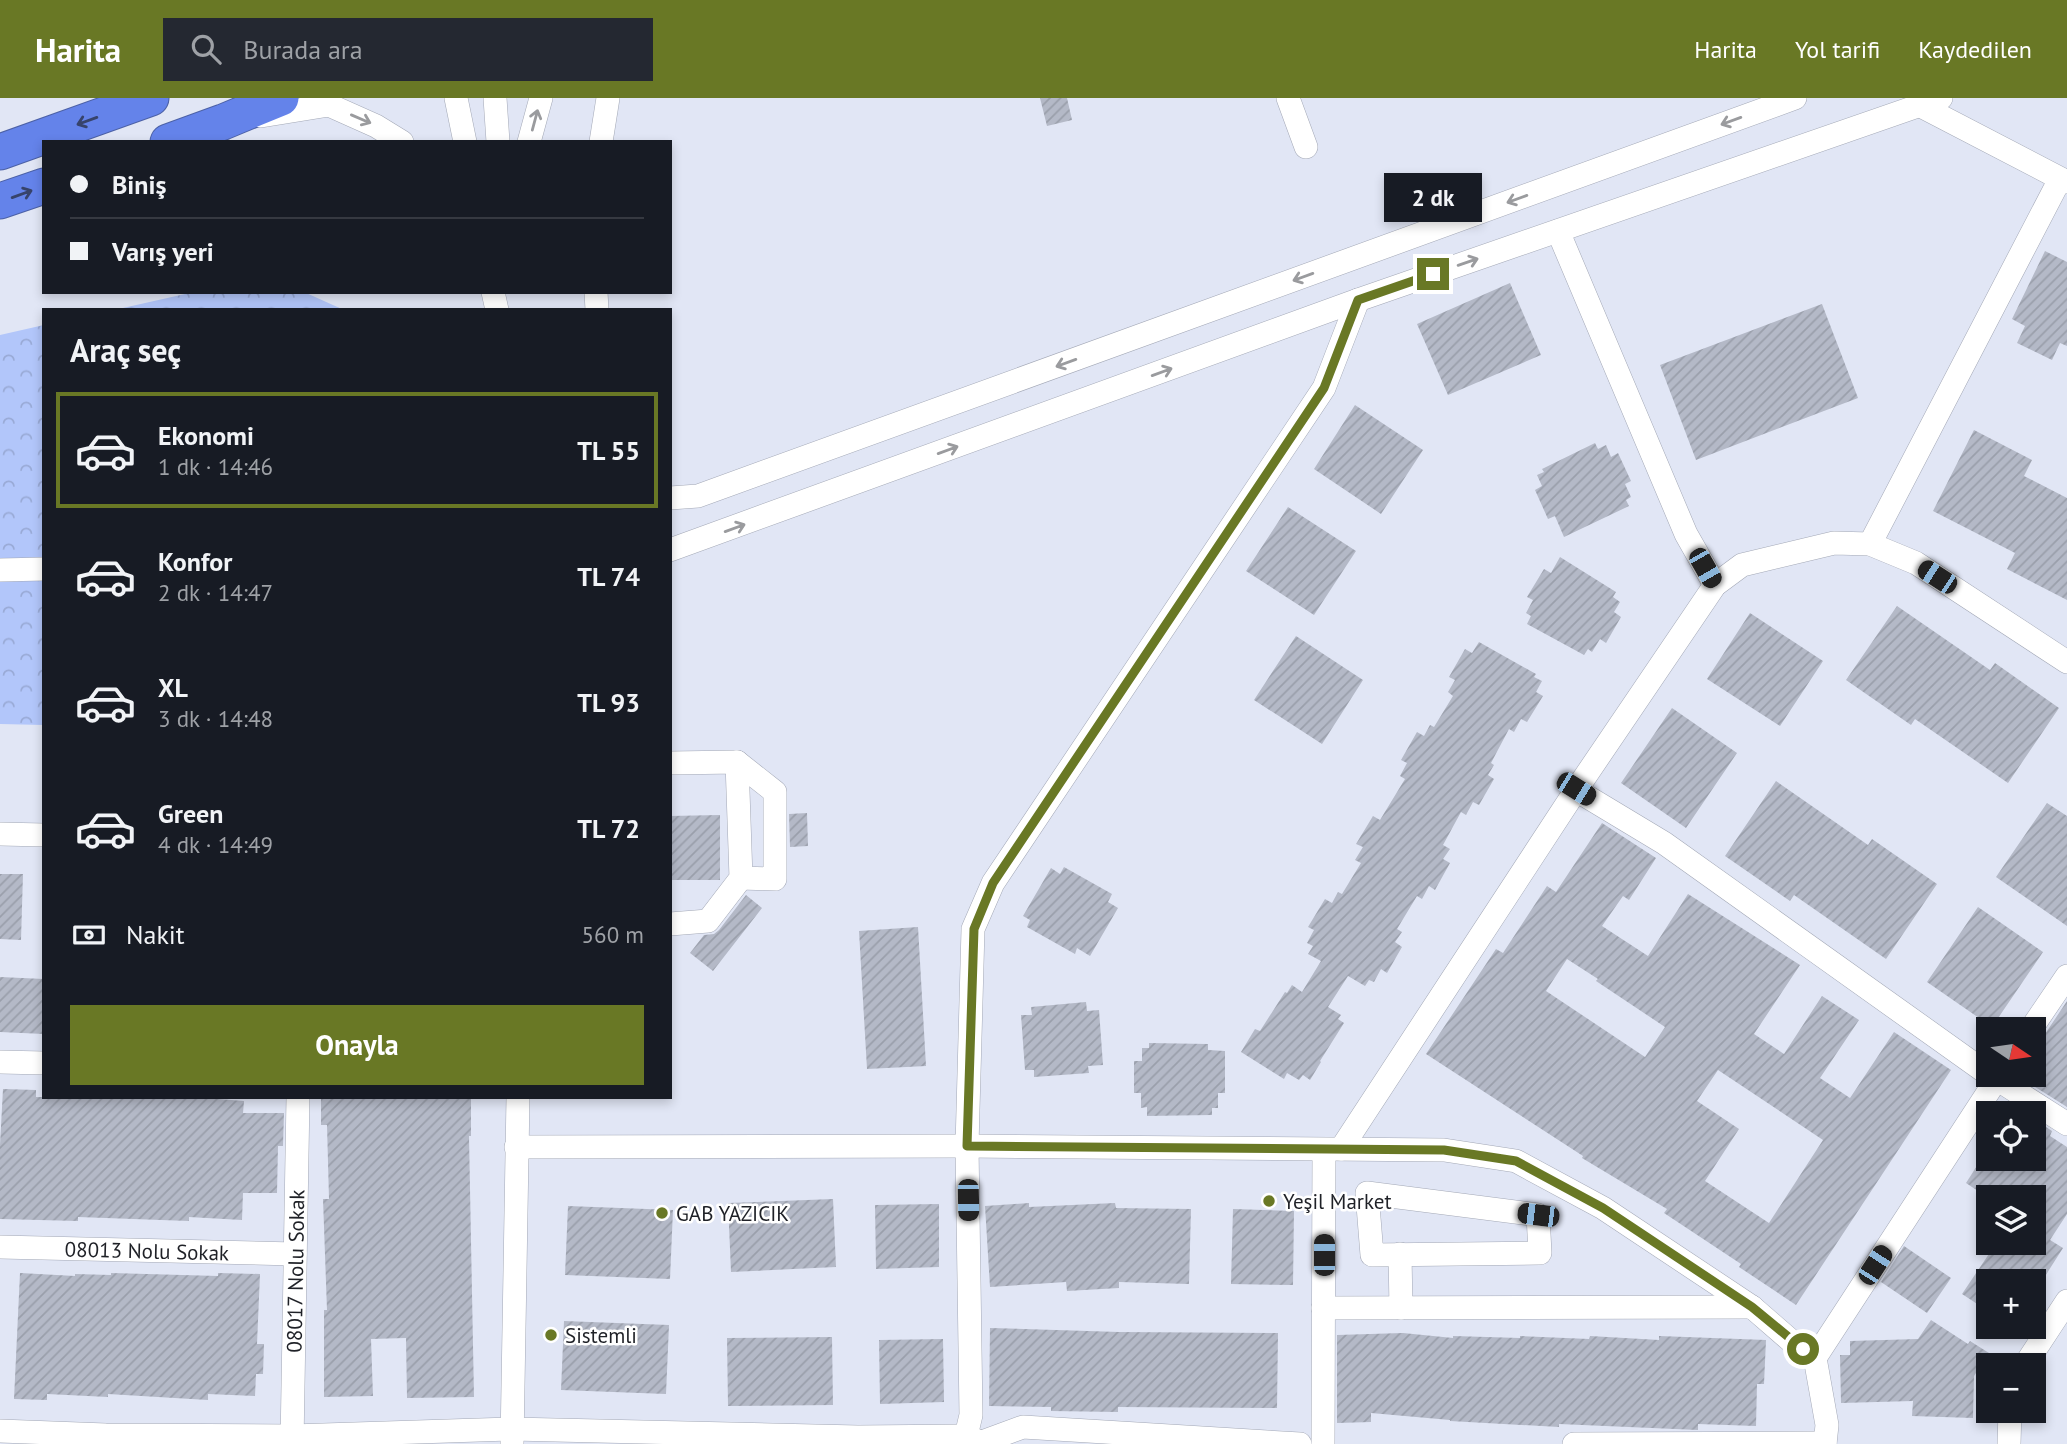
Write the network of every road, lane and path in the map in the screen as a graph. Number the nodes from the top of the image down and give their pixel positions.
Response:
1 (151, 98) edge
2 (281, 98) edge
3 (456, 98) edge
4 (495, 98) edge
5 (541, 98) edge
6 (608, 98) edge
7 (1288, 98) edge
8 (1795, 98) edge
9 (1931, 102) edge
10 (223, 122) junction
11 (174, 140) edge
12 (399, 140) edge
13 (465, 140) edge
14 (498, 140) edge
15 (530, 140) edge
16 (601, 140) edge
17 (1306, 147) dead end
18 (0, 152) edge
19 (2064, 180) edge
20 (42, 187) edge
21 (0, 201) edge
22 (1558, 231) junction
23 (1358, 300) junction
24 (672, 498) edge
25 (1870, 544) junction
26 (672, 549) edge
27 (42, 569) edge
28 (0, 570) edge
29 (1715, 585) junction
30 (2067, 662) edge
31 (737, 762) junction
32 (672, 764) edge
33 (1576, 789) junction
34 (0, 834) edge
35 (42, 835) edge
36 (741, 878) junction
37 (672, 924) edge
38 (2067, 976) edge
39 (2039, 1017) edge
40 (0, 1062) edge
41 (42, 1063) edge
42 (1976, 1064) edge
43 (1986, 1087) edge
44 (2010, 1087) edge
45 (298, 1099) edge
46 (518, 1099) edge
47 (2067, 1124) edge
48 (967, 1146) junction
49 (516, 1147) junction
50 (1332, 1149) junction
51 (0, 1247) edge
52 (295, 1254) junction
53 (1400, 1254) junction
54 (2067, 1301) edge
55 (1752, 1307) junction
56 (1323, 1308) junction
57 (1401, 1308) junction
58 (2033, 1353) edge
59 (1815, 1358) junction
60 (2010, 1423) edge
61 (0, 1431) edge
62 (512, 1436) edge
63 (577, 1437) edge
64 (106, 1439) edge
65 (292, 1440) edge
66 (822, 1440) edge
67 (858, 1440) edge
68 (978, 1441) edge
69 (1825, 1443) edge
70 (1300, 1444) edge
71 (1322, 1444) edge
72 (1574, 1444) edge
73 (2010, 1444) edge

1 -> 18 highway
2 - 10 highway
3 - 13 street
4 - 14 street
15 -> 5 street
6 - 16 street
7 - 17 street
8 -> 24 street
9 - 19 street
9 - 22 street
10 - 11 highway
10 -> 12 street
19 - 25 street
21 -> 20 highway
23 -> 22 street
22 - 29 street
26 -> 23 street
23 - 48 street
25 - 29 street
25 - 30 street
27 - 28 street
29 - 33 street
31 - 32 street
31 - 36 street
31 - 36 street
33 - 42 street
33 - 50 street
34 - 35 street
36 - 37 street
38 - 39 street
40 - 41 street
43 - 59 street
44 - 47 street
45 - 52 street, 08017 Nolu Sokak
46 - 49 street
48 - 49 street
48 - 50 street
48 - 68 street
49 - 62 street
50 - 55 street
50 - 56 street
51 - 52 street, 08013 Nolu Sokak
52 - 65 street, 08017 Nolu Sokak
53 - 53 street
53 - 57 street
54 - 58 street
55 - 57 street
55 - 59 street
56 - 57 street
56 - 71 street
59 - 69 street
60 - 73 street
61 - 64 street
62 - 63 street
62 - 65 street
63 - 66 street
64 - 65 street
66 - 67 street
67 - 68 street
68 - 70 street
69 - 72 street

